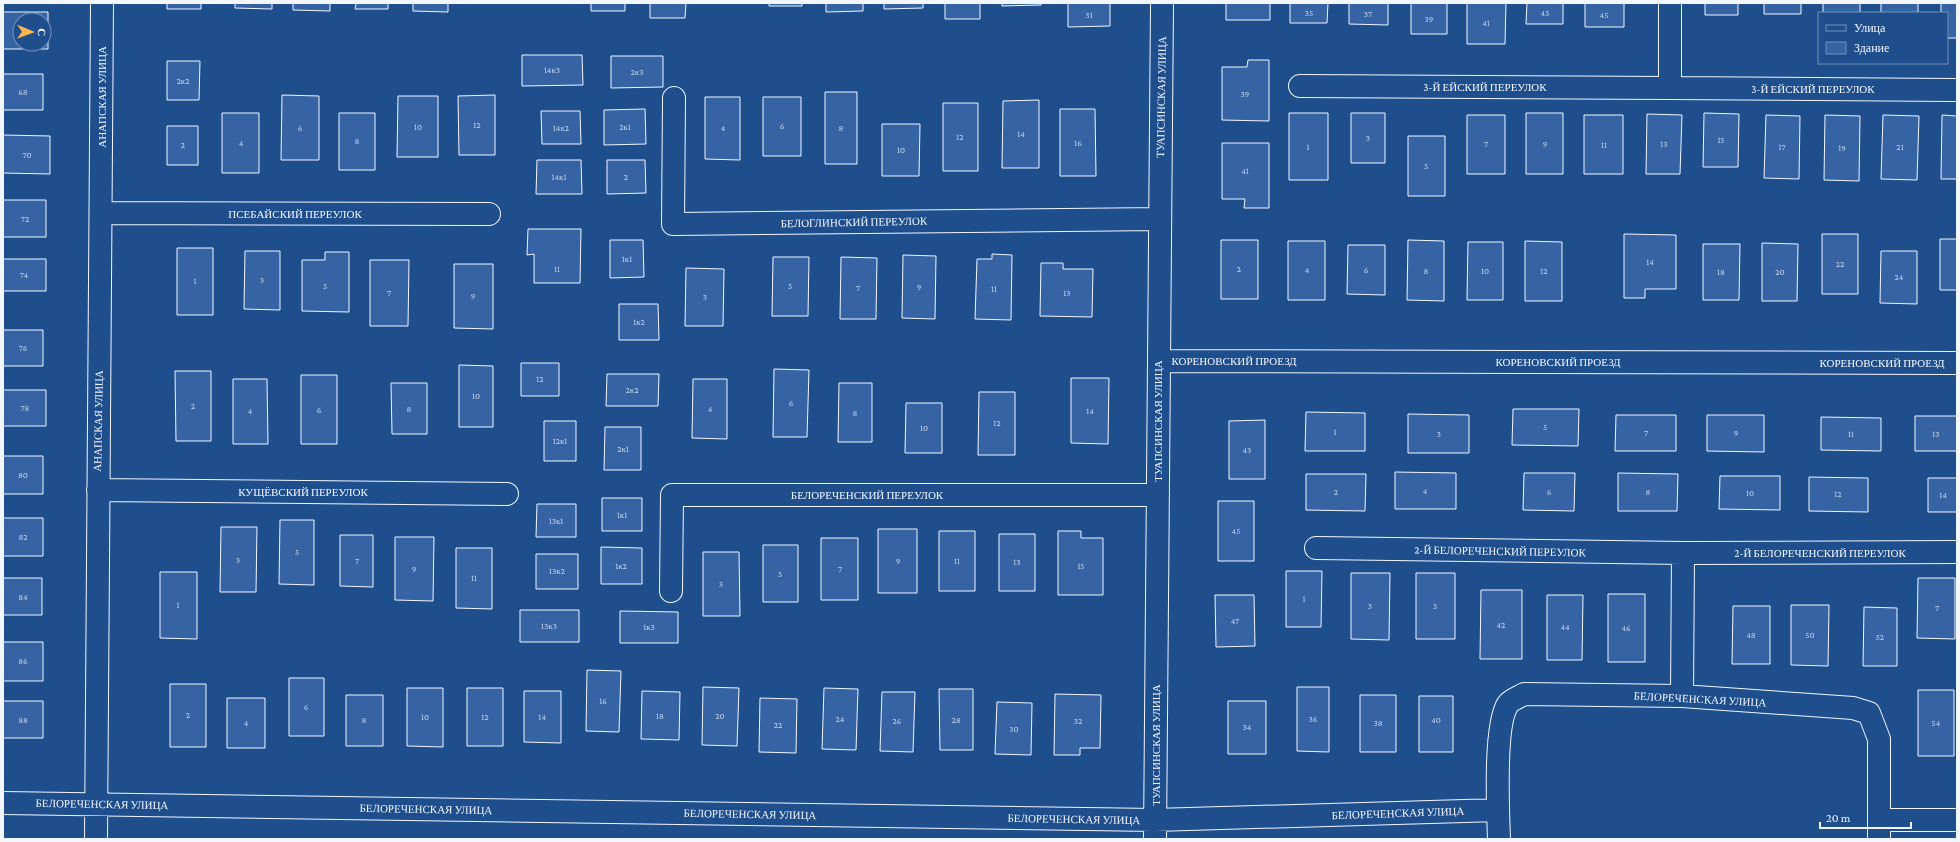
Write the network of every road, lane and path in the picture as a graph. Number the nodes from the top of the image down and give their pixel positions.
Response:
1 (102, 3) edge
2 (1162, 3) edge
3 (1670, 3) edge
4 (1300, 86) dead end
5 (1670, 88) junction
6 (1957, 90) edge
7 (674, 98) dead end
8 (101, 213) junction
9 (489, 214) dead end
10 (1160, 219) junction
11 (1158, 361) junction
12 (1957, 363) edge
13 (98, 490) junction
14 (508, 494) dead end
15 (1158, 495) junction
16 (1316, 548) dead end
17 (1957, 552) edge
18 (1683, 553) junction
19 (671, 591) dead end
20 (1682, 696) junction
21 (3, 803) edge
22 (96, 804) junction
23 (1498, 810) junction
24 (1957, 820) edge
25 (1155, 829) edge
26 (1879, 830) edge
27 (96, 839) edge
28 (1499, 839) edge

1 - 8 street, АНАПСКАЯ УЛИЦА
2 - 10 street, ТУАПСИНСКАЯ УЛИЦА
3 - 5 street
4 - 5 street, 3-Й ЕЙСКИЙ ПЕРЕУЛОК
5 - 6 street, 3-Й ЕЙСКИЙ ПЕРЕУЛОК
7 - 10 street, БЕЛОГЛИНСКИЙ ПЕРЕУЛОК
8 - 9 street, ПСЕБАЙСКИЙ ПЕРЕУЛОК
8 - 13 street, АНАПСКАЯ УЛИЦА
10 - 11 street, ТУАПСИНСКАЯ УЛИЦА
11 - 12 street, КОРЕНОВСКИЙ ПРОЕЗД
11 - 15 street, ТУАПСИНСКАЯ УЛИЦА
13 - 14 street, КУЩЁВСКИЙ ПЕРЕУЛОК
13 - 22 street, АНАПСКАЯ УЛИЦА
15 - 19 street, БЕЛОРЕЧЕНСКИЙ ПЕРЕУЛОК
15 - 25 street, ТУАПСИНСКАЯ УЛИЦА
16 - 18 street, 2-Й БЕЛОРЕЧЕНСКИЙ ПЕРЕУЛОК
17 - 18 street, 2-Й БЕЛОРЕЧЕНСКИЙ ПЕРЕУЛОК
18 - 20 street
20 - 23 street, БЕЛОРЕЧЕНСКАЯ УЛИЦА
20 - 26 street, БЕЛОРЕЧЕНСКАЯ УЛИЦА
21 - 22 street, БЕЛОРЕЧЕНСКАЯ УЛИЦА
22 - 25 street, БЕЛОРЕЧЕНСКАЯ УЛИЦА
22 - 27 street, АНАПСКАЯ УЛИЦА
23 - 25 street, БЕЛОРЕЧЕНСКАЯ УЛИЦА
23 - 28 street, БЕЛОРЕЧЕНСКАЯ УЛИЦА
24 - 26 street, БЕЛОРЕЧЕНСКАЯ УЛИЦА

